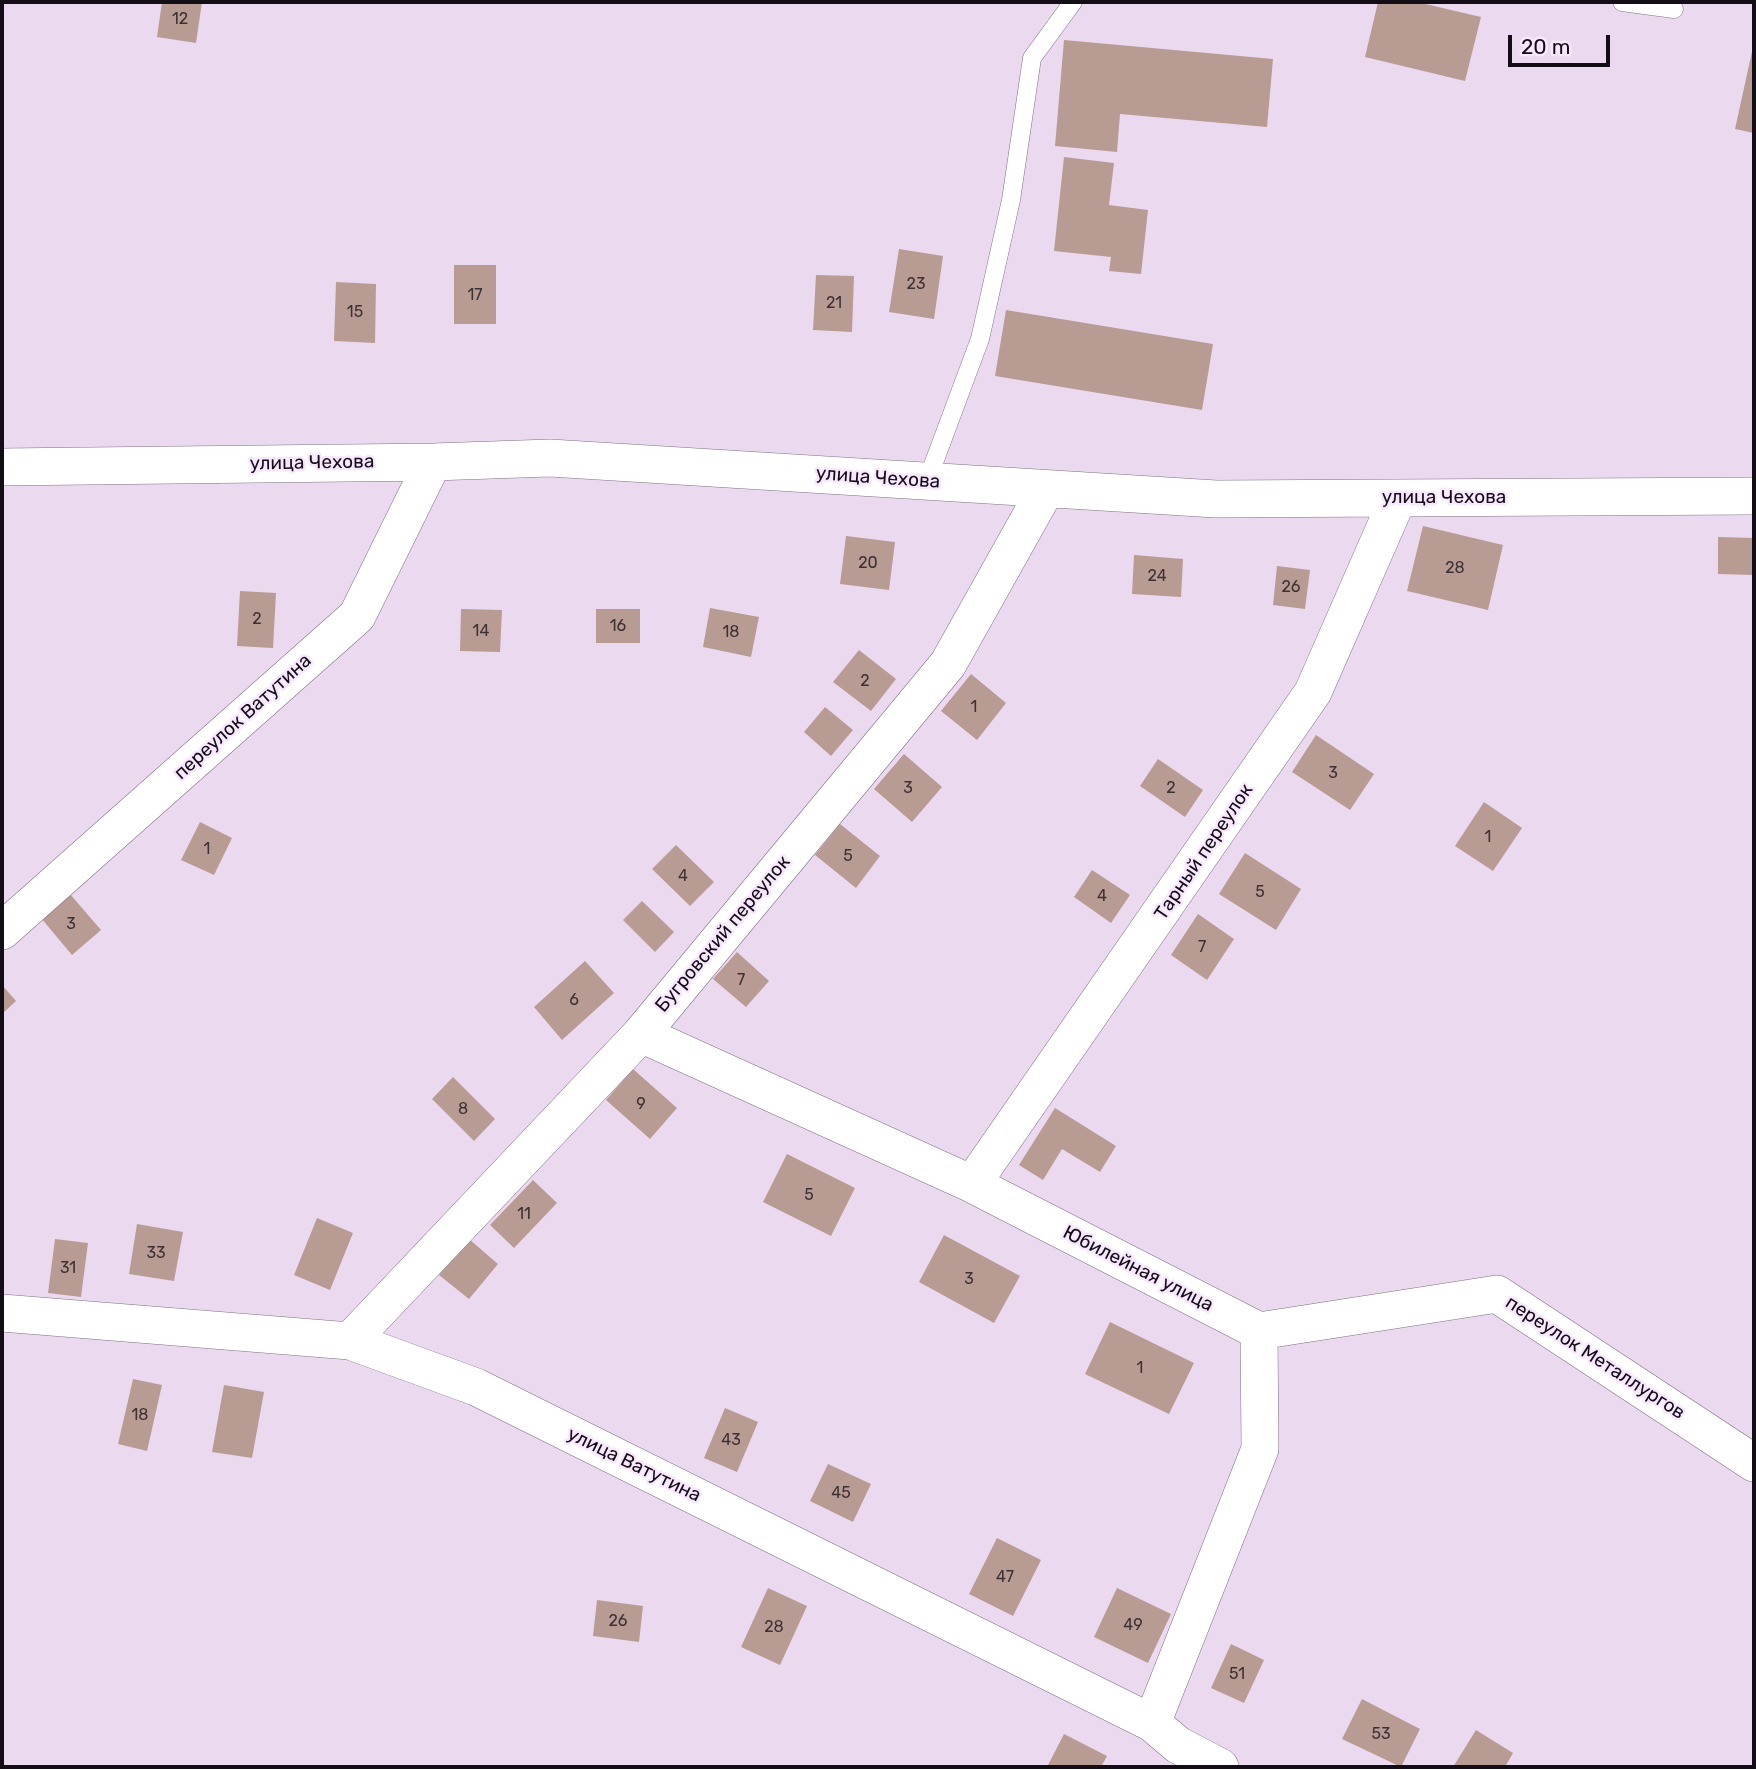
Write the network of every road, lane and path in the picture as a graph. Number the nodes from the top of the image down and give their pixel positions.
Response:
1 (1073, 2) edge
2 (1622, 2) edge
3 (1674, 9) dead end
4 (433, 462) junction
5 (2, 467) edge
6 (927, 481) junction
7 (1046, 489) junction
8 (1754, 496) edge
9 (1398, 498) junction
10 (2, 931) edge
11 (641, 1034) junction
12 (972, 1184) junction
13 (2, 1313) edge
14 (1259, 1331) junction
15 (350, 1341) junction
16 (1754, 1463) edge
17 (1165, 1745) edge
18 (1220, 1767) edge

1 - 6 lane
2 - 3 lane
4 - 5 street, улица Чехова
4 - 6 street, улица Чехова
4 - 10 street, переулок Ватутина
6 - 7 street, улица Чехова
7 - 9 street, улица Чехова
7 - 11 street, Бугровский переулок
8 - 9 street, улица Чехова
9 - 12 street, Тарный переулок
11 - 12 street, Юбилейная улица
11 - 15 street, Бугровский переулок
12 - 14 street, Юбилейная улица
13 - 15 street, улица Ватутина
14 - 16 street, переулок Металлургов
14 - 17 street
15 - 17 street, улица Ватутина
17 - 18 street, улица Ватутина

